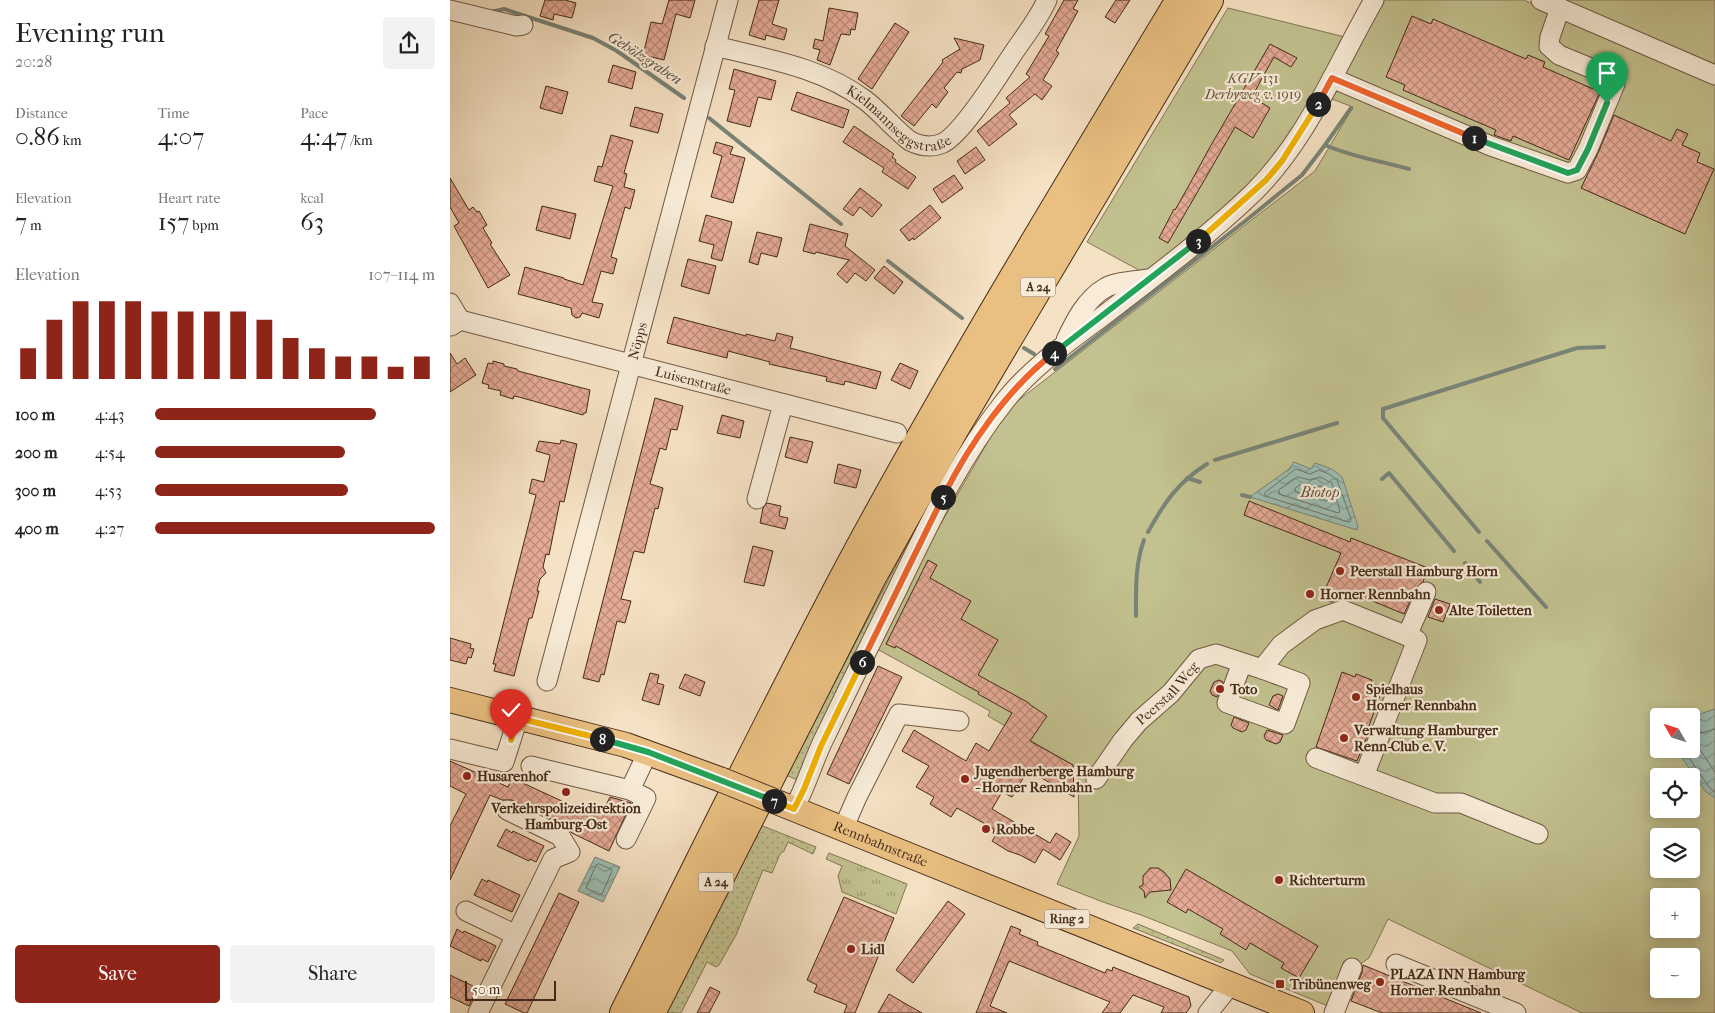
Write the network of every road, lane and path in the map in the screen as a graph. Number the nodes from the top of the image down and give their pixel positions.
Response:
1 (728, 0) edge
2 (1047, 0) edge
3 (1180, 0) edge
4 (1209, 0) edge
5 (1374, 0) edge
6 (1541, 0) edge
7 (1560, 8) junction
8 (450, 10) edge
9 (523, 25) dead end
10 (715, 46) junction
11 (1715, 75) edge
12 (1332, 78) junction
13 (450, 303) edge
14 (455, 323) edge
15 (632, 365) junction
16 (1003, 402) junction
17 (783, 404) junction
18 (955, 428) junction
19 (897, 433) dead end
20 (757, 499) dead end
21 (1426, 592) dead end
22 (1407, 636) junction
23 (1242, 663) junction
24 (1262, 669) junction
25 (547, 681) dead end
26 (450, 700) edge
27 (518, 718) junction
28 (959, 721) dead end
29 (450, 749) edge
30 (648, 752) junction
31 (1316, 758) dead end
32 (531, 766) dead end
33 (1364, 776) junction
34 (1096, 779) dead end
35 (630, 790) junction
36 (784, 805) junction
37 (507, 810) dead end
38 (843, 829) junction
39 (1538, 834) dead end
40 (626, 839) dead end
41 (466, 911) dead end
42 (516, 935) junction
43 (1396, 964) dead end
44 (1352, 968) dead end
45 (1231, 984) junction
46 (478, 1013) edge
47 (624, 1013) edge
48 (651, 1013) edge
49 (1208, 1013) edge
50 (1302, 1013) edge
51 (1334, 1013) edge
52 (1516, 1013) edge

1 - 10 street, Nöpps
2 - 10 street, Kielmannseggstraße
3 - 47 highway, A 24
4 - 18 highway, A 24
5 - 12 street
6 - 7 street
7 - 11 street
7 - 12 street
8 - 9 street
10 - 15 street, Nöpps
12 - 16 street
13 - 14 street
14 - 15 street, Luisenstraße
15 - 17 street, Luisenstraße
15 - 25 street, Nöpps
16 - 18 street
16 - 36 street
17 - 19 street, Luisenstraße
17 - 20 street
18 - 48 highway, A 24
21 - 22 street
22 - 24 street
22 - 33 street
23 - 24 street, Peerstall Weg
23 - 24 street, Peerstall Weg
23 - 34 street, Peerstall Weg
26 - 27 main road, Rennbahnstraße / Ring 2
27 - 29 street
27 - 30 main road, Rennbahnstraße / Ring 2
28 - 38 street
30 - 35 street
30 - 36 main road, Rennbahnstraße / Ring 2, bridge
31 - 33 street
32 - 35 street
33 - 39 street
35 - 40 street
36 - 38 main road, Rennbahnstraße / Ring 2
37 - 42 street
38 - 45 main road, Rennbahnstraße / Ring 2
41 - 42 street
42 - 46 street
43 - 52 street
44 - 51 street
45 - 49 street
45 - 50 main road, Rennbahnstraße / Ring 2

